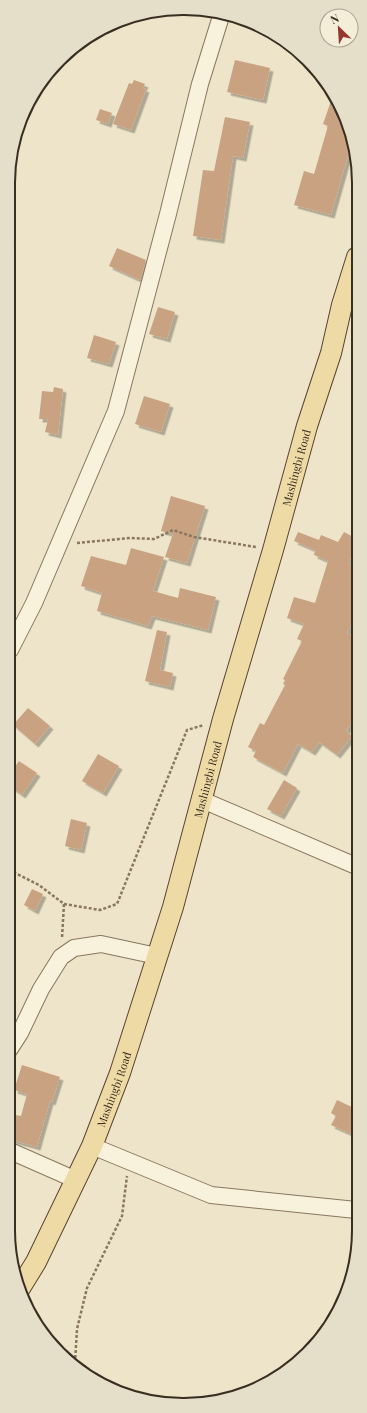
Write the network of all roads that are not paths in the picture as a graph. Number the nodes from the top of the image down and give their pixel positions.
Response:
1 (220, 19) edge
2 (352, 273) edge
3 (15, 640) edge
4 (200, 799) junction
5 (352, 864) edge
6 (157, 956) junction
7 (15, 1041) edge
8 (92, 1146) junction
9 (15, 1153) edge
10 (76, 1180) junction
11 (352, 1210) edge
12 (24, 1282) edge

1 - 3 street
2 - 4 main road, Mashingbi Road
4 - 5 street
4 - 6 main road, Mashingbi Road
6 - 7 street
6 - 8 main road, Mashingbi Road
8 - 10 main road, Mashingbi Road
8 - 11 street
9 - 10 street
10 - 12 main road, Mashingbi Road

